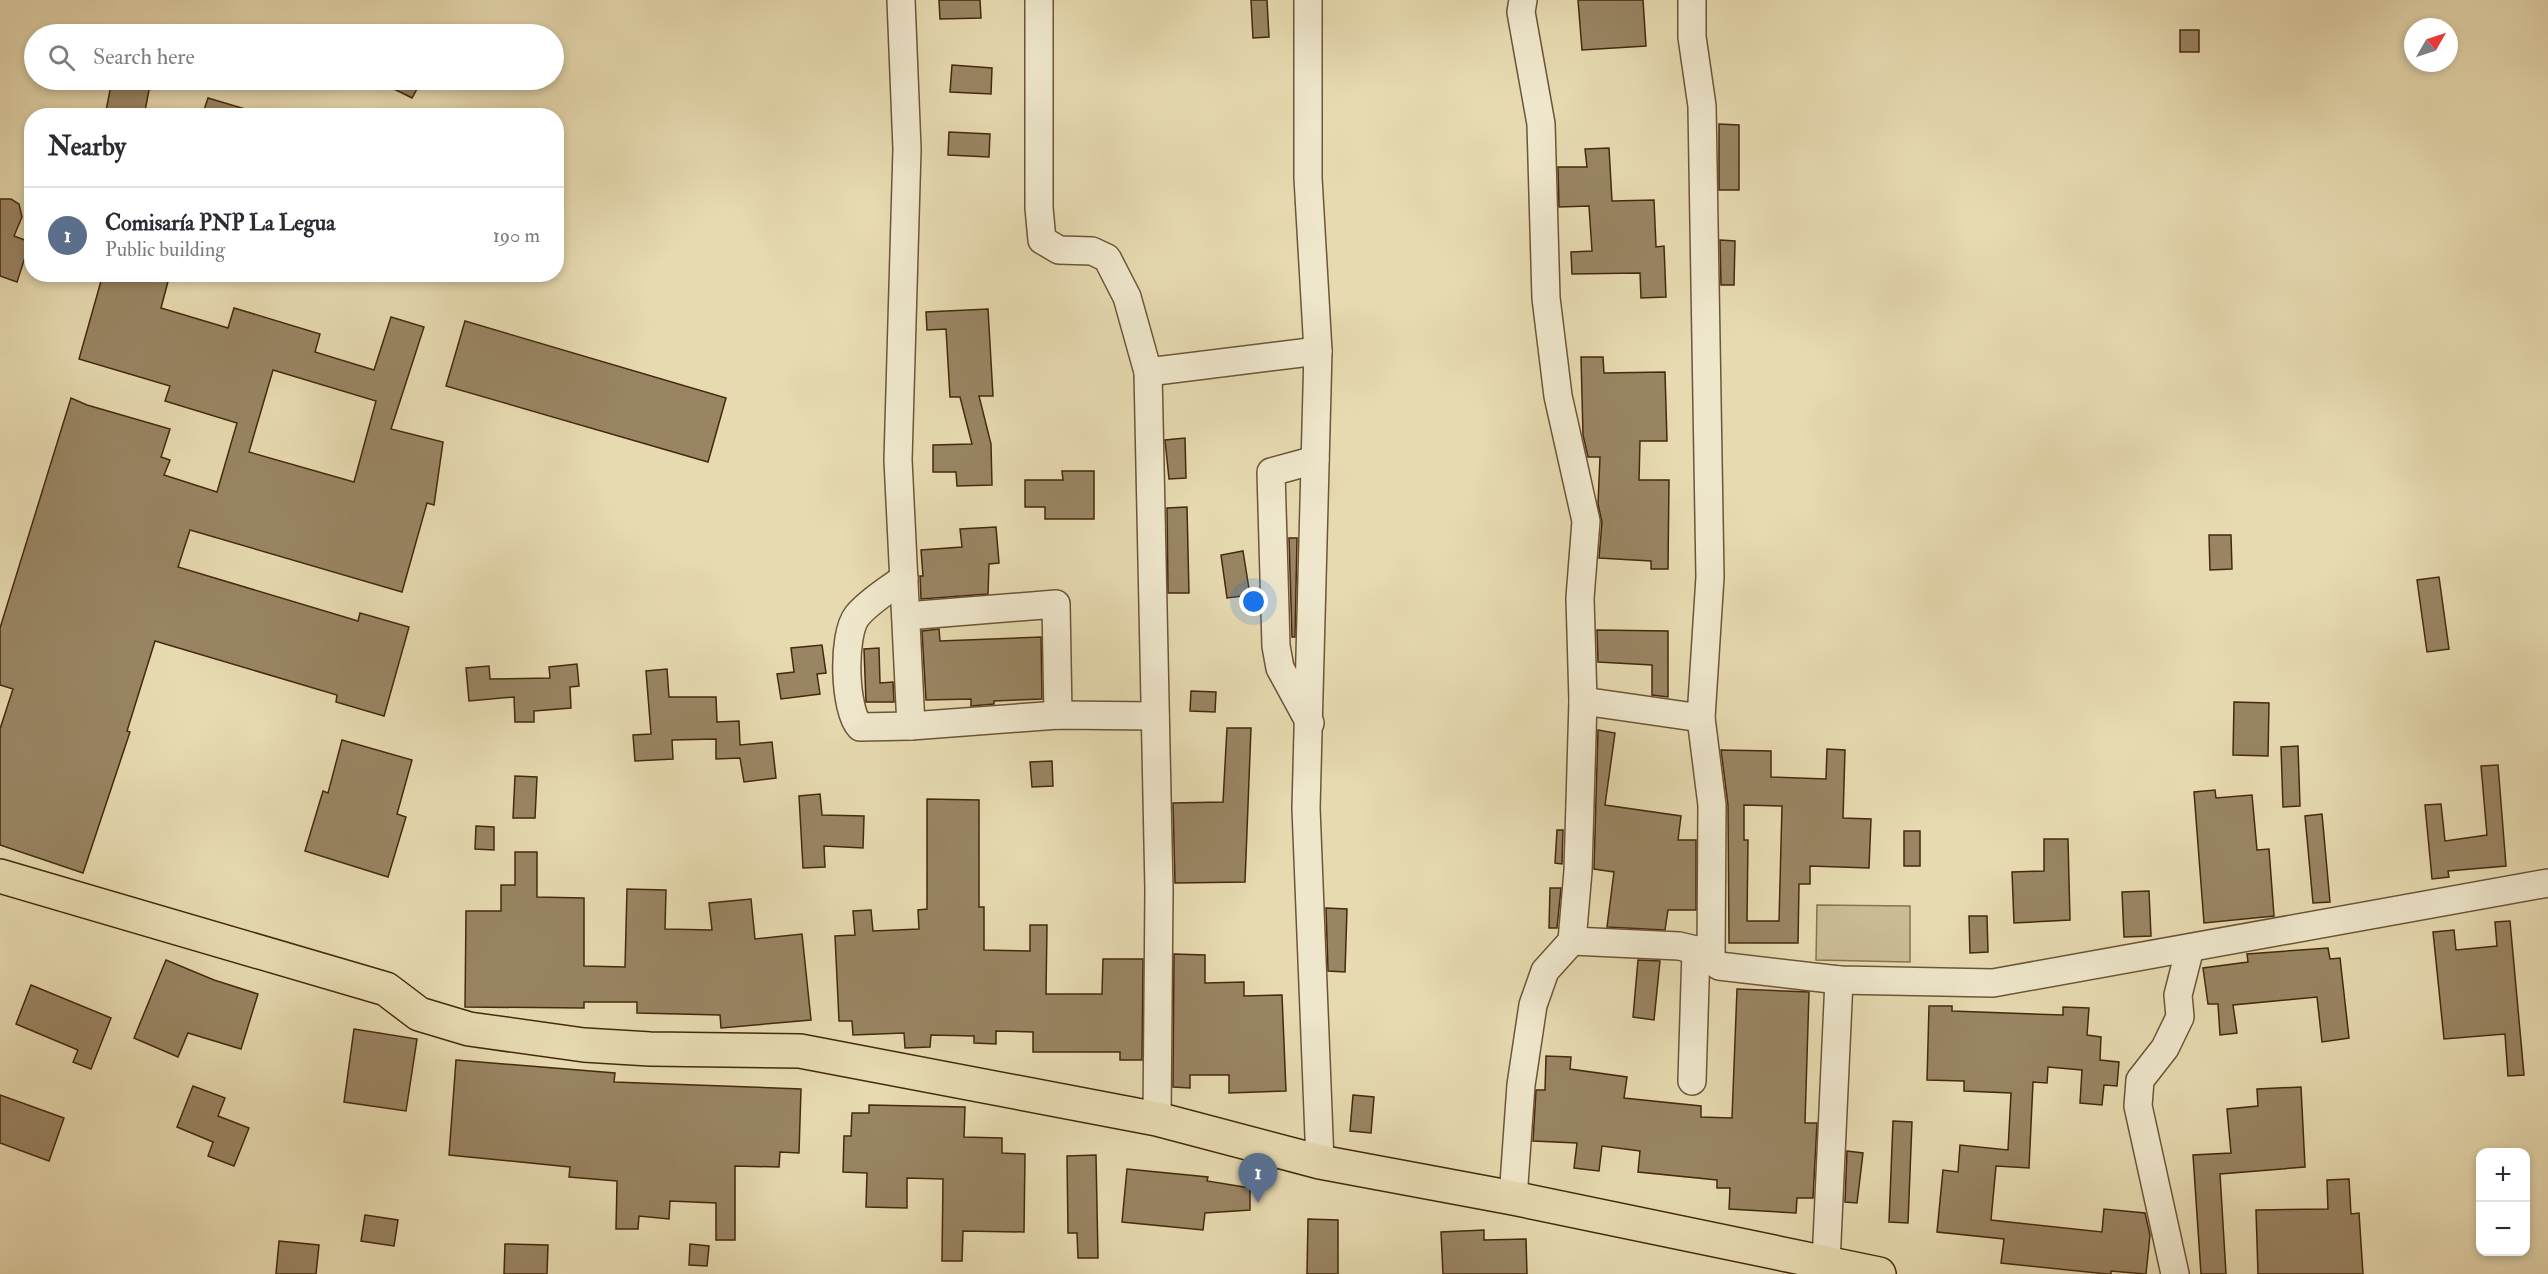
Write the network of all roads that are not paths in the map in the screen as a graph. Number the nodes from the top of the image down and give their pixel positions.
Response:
1 (901, 0) edge
2 (1039, 0) edge
3 (1308, 0) edge
4 (1522, 0) edge
5 (1692, 0) edge
6 (1318, 351) junction
7 (1148, 372) junction
8 (1316, 460) junction
9 (904, 578) junction
10 (906, 616) junction
11 (1583, 701) junction
12 (1058, 715) junction
13 (1155, 716) junction
14 (1701, 718) junction
15 (1310, 723) junction
16 (911, 726) junction
17 (0, 876) edge
18 (2548, 883) edge
19 (1572, 941) junction
20 (2190, 948) junction
21 (1703, 955) junction
22 (1839, 980) junction
23 (1692, 1082) dead end
24 (1157, 1119) junction
25 (1320, 1162) junction
26 (1513, 1198) junction
27 (1826, 1263) junction
28 (1879, 1274) edge
29 (2175, 1274) edge

1 - 9 street
2 - 7 street
3 - 6 street
4 - 11 street
5 - 14 street
6 - 7 street
6 - 8 street
7 - 13 street
8 - 15 street
8 - 15 street
9 - 10 street
9 - 16 street
10 - 12 street
10 - 16 street
11 - 14 street
11 - 19 street
12 - 13 street
12 - 16 street
13 - 24 street
14 - 21 street
15 - 25 street
17 - 24 main road
18 - 20 street
19 - 21 street
19 - 26 street
20 - 22 street
20 - 29 street
21 - 22 street
21 - 23 street
22 - 27 street
24 - 25 main road
25 - 26 main road
26 - 27 main road
27 - 28 main road

